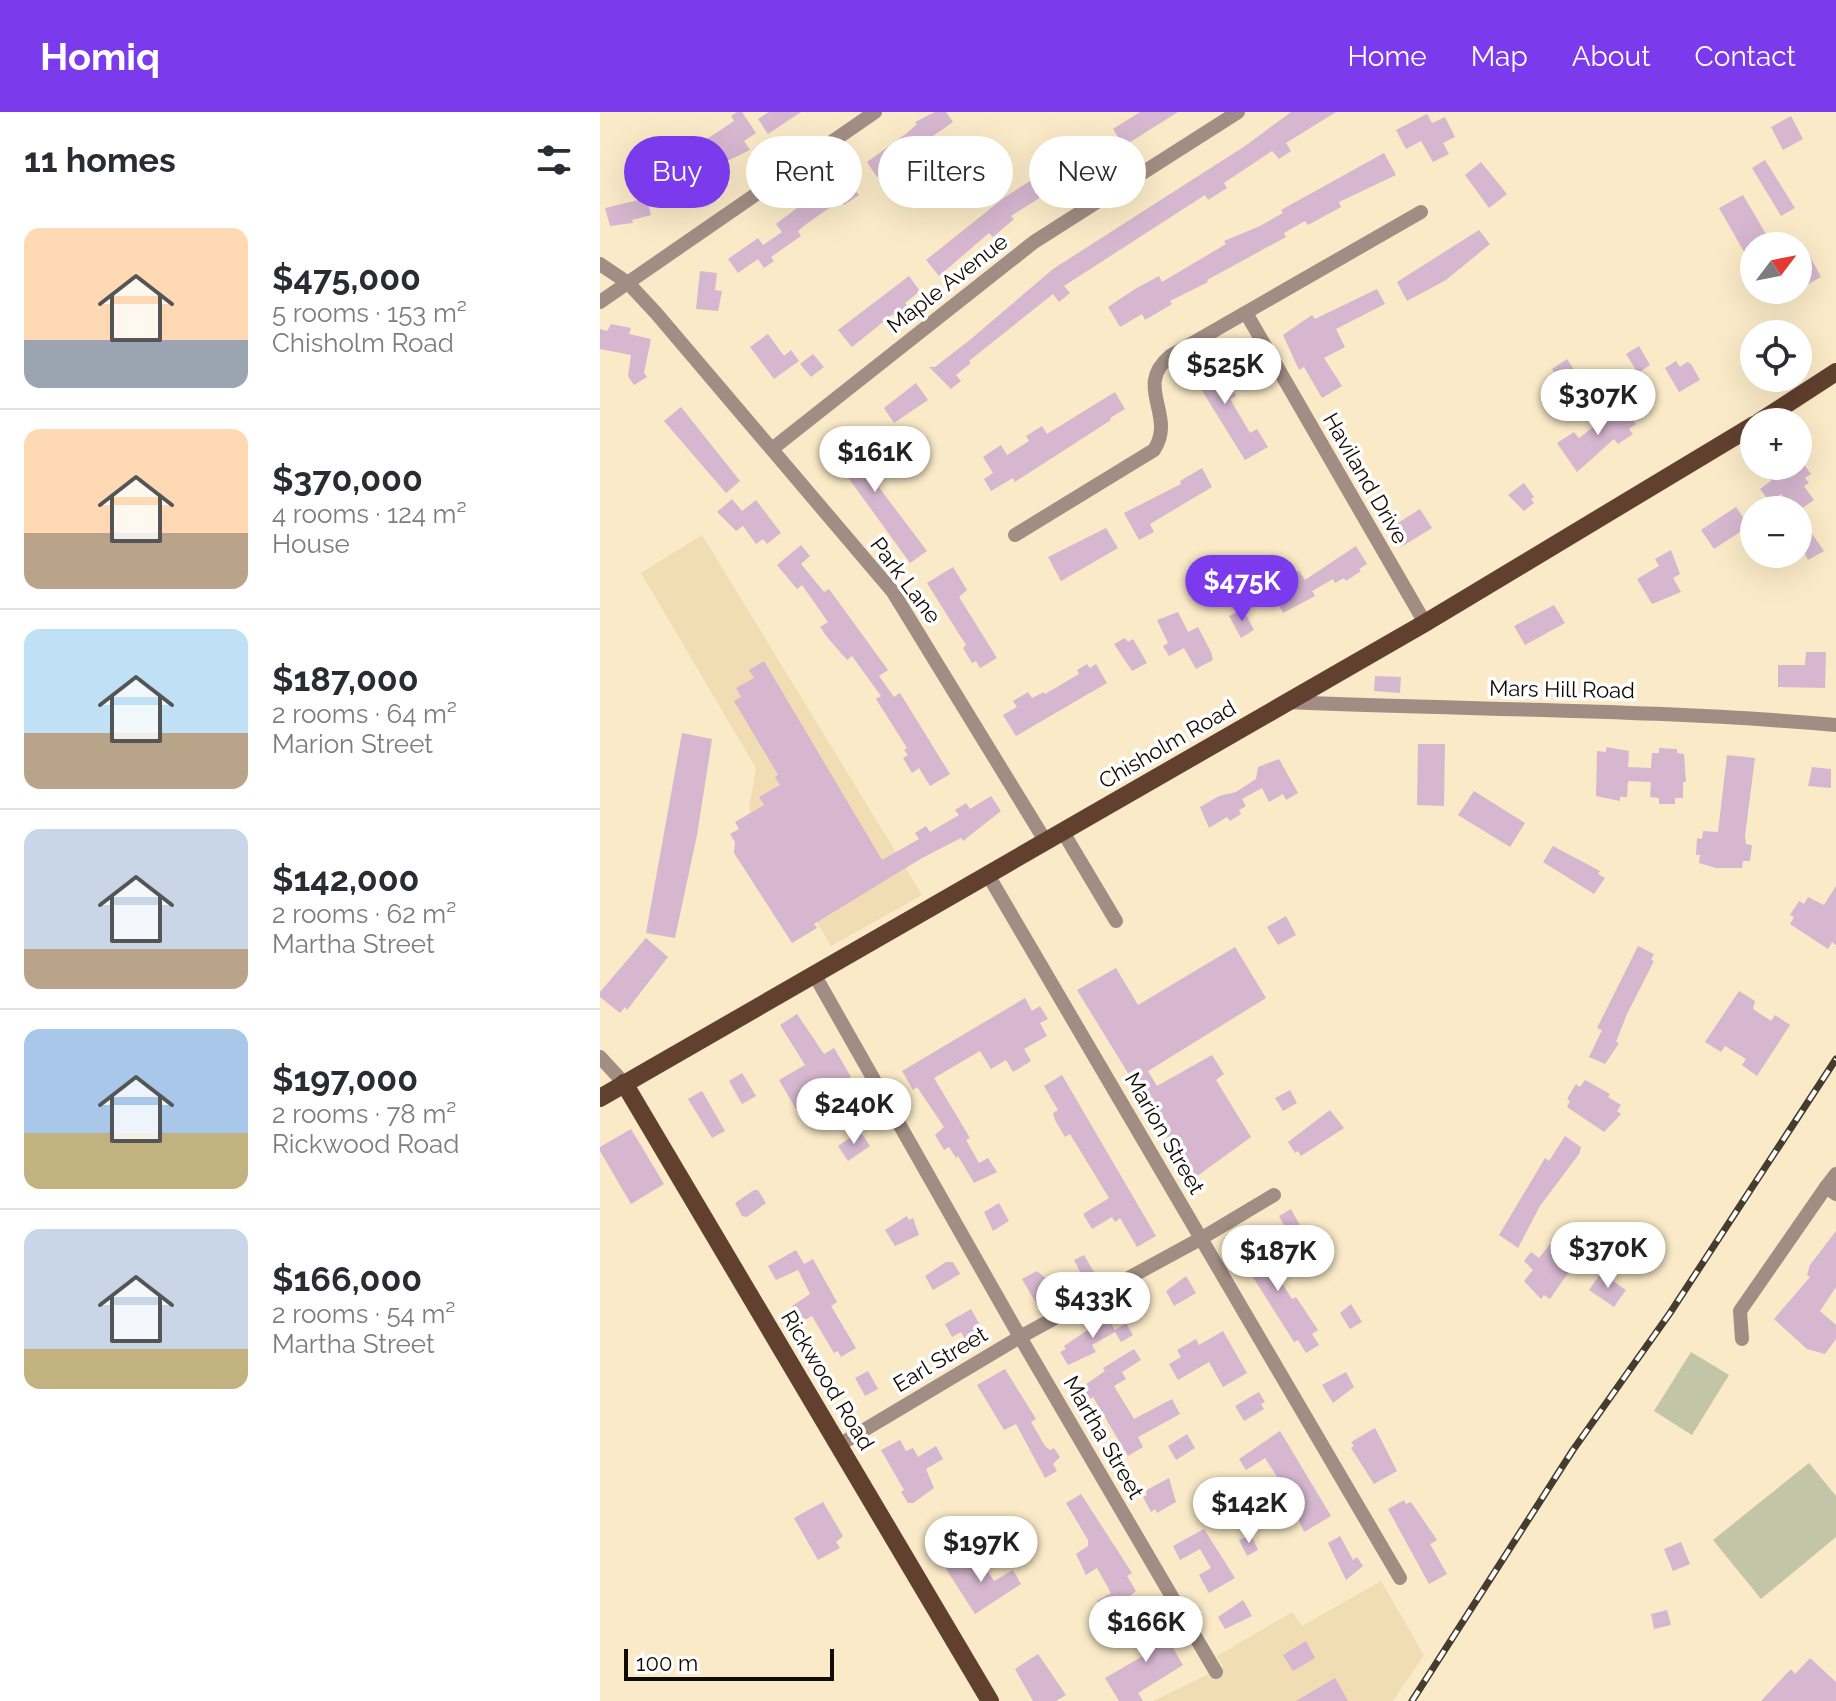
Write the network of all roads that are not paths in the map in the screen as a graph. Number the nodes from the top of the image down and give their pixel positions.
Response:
1 (875, 112) edge
2 (1238, 112) edge
3 (1421, 212) dead end
4 (600, 264) edge
5 (628, 283) junction
6 (600, 302) edge
7 (1246, 313) junction
8 (1836, 372) edge
9 (1781, 408) edge
10 (1740, 434) edge
11 (772, 449) junction
12 (1015, 535) dead end
13 (1425, 623) junction
14 (1287, 702) junction
15 (1836, 725) edge
16 (1063, 832) junction
17 (1046, 842) junction
18 (988, 875) junction
19 (1116, 921) dead end
20 (814, 974) junction
21 (600, 1057) edge
22 (624, 1083) junction
23 (600, 1098) edge
24 (1836, 1174) edge
25 (1831, 1190) edge
26 (1274, 1195) dead end
27 (1202, 1238) junction
28 (1020, 1337) junction
29 (1742, 1339) dead end
30 (839, 1445) junction
31 (1400, 1578) dead end
32 (1216, 1672) dead end
33 (990, 1701) edge

1 - 5 street
2 - 11 street, Maple Avenue
3 - 7 street
4 - 5 street, Park Lane
5 - 6 street
5 - 11 street, Park Lane
7 - 12 street
7 - 13 street, Haviland Drive
8 - 9 main road, Chisholm Road
10 - 13 main road, Chisholm Road
11 - 17 street, Park Lane
13 - 14 main road, Chisholm Road
14 - 15 street, Mars Hill Road
14 - 16 main road, Chisholm Road
16 - 17 main road, Chisholm Road
16 - 19 street
17 - 18 main road, Chisholm Road
18 - 20 main road, Chisholm Road
18 - 27 street, Marion Street
20 - 22 main road, Chisholm Road
20 - 28 street, Martha Street
21 - 22 street
22 - 23 main road, Chisholm Road
22 - 30 main road, Rickwood Road
24 - 25 street
25 - 29 street
26 - 27 street, Earl Street
27 - 28 street, Earl Street
27 - 31 street, Marion Street
28 - 30 street, Earl Street
28 - 32 street, Martha Street
30 - 33 main road, Rickwood Road

